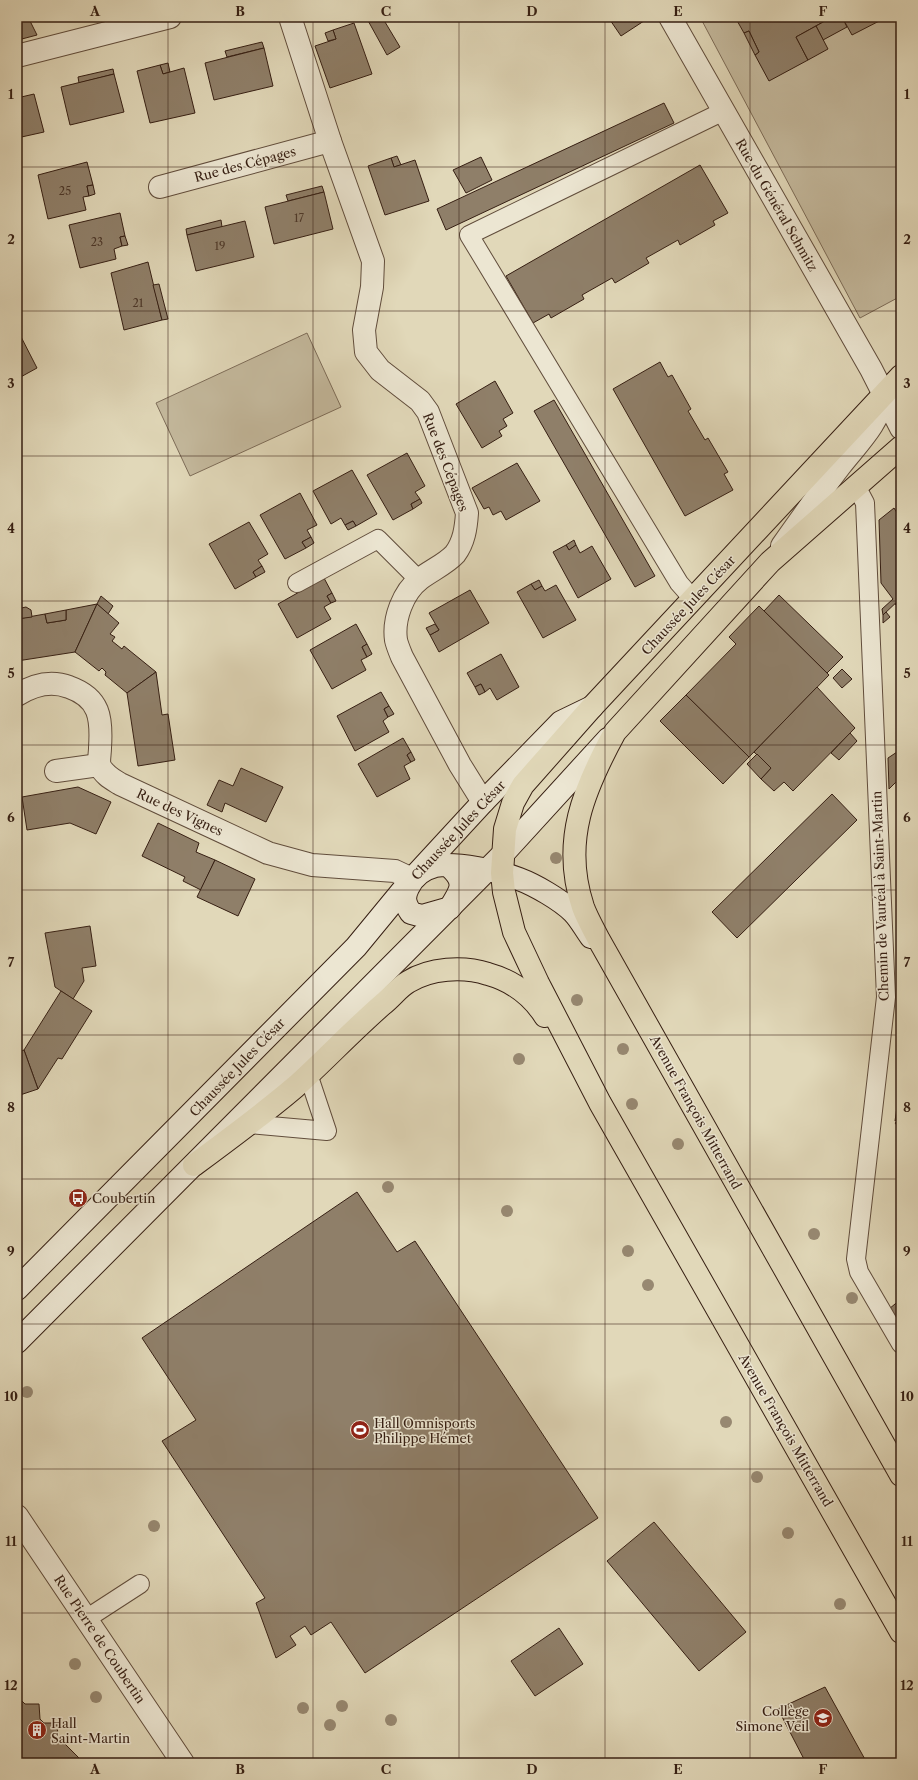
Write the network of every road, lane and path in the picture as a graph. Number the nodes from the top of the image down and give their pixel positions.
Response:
1 (170, 17) edge
2 (290, 17) edge
3 (670, 17) edge
4 (17, 56) edge
5 (724, 111) junction
6 (330, 141) junction
7 (160, 187) dead end
8 (901, 376) edge
9 (884, 394) junction
10 (901, 428) edge
11 (901, 447) edge
12 (856, 486) junction
13 (770, 562) junction
14 (419, 580) junction
15 (297, 583) dead end
16 (693, 599) junction
17 (17, 695) edge
18 (592, 707) junction
19 (615, 732) junction
20 (99, 765) junction
21 (56, 771) dead end
22 (483, 802) junction
23 (450, 866) junction
24 (497, 866) junction
25 (412, 879) junction
26 (450, 908) junction
27 (665, 1057) junction
28 (308, 1074) junction
29 (600, 1103) junction
30 (249, 1124) junction
31 (194, 1165) junction
32 (17, 1289) edge
33 (17, 1342) edge
34 (901, 1344) edge
35 (901, 1475) edge
36 (17, 1516) edge
37 (140, 1584) dead end
38 (86, 1618) junction
39 (901, 1632) edge
40 (183, 1763) edge

1 - 4 street
2 - 6 street, Rue des Cépages
3 - 5 street, Rue du Général Schmitz
5 - 9 street, Rue du Général Schmitz
5 - 16 lane
6 - 7 street, Rue des Cépages
6 - 14 street, Rue des Cépages
8 - 9 main road, Chaussée Jules César
9 - 10 street, Rue du Général Schmitz
9 - 13 street
9 - 16 main road, Chaussée Jules César
11 - 12 main road
12 - 13 main road
12 - 34 lane, Chemin de Vauréal à Saint-Martin
13 - 19 main road
14 - 15 lane
14 - 22 street, Rue des Cépages
16 - 18 main road, Chaussée Jules César
17 - 20 street
18 - 22 street, Chaussée Jules César
18 - 24 main road
19 - 24 street
19 - 27 main road, Avenue François Mitterrand
20 - 21 street
20 - 25 street, Rue des Vignes
22 - 25 street, Chaussée Jules César
23 - 24 street
23 - 25 street
23 - 26 street
24 - 26 street
24 - 27 street
24 - 29 main road
25 - 26 street
25 - 32 street, Chaussée Jules César
26 - 31 street
27 - 35 main road, Avenue François Mitterrand
28 - 29 main road
28 - 30 main road
28 - 30 lane
29 - 39 main road, Avenue François Mitterrand
30 - 31 main road
31 - 33 street
36 - 38 street, Rue Pierre de Coubertin
37 - 38 lane
38 - 40 street, Rue Pierre de Coubertin

